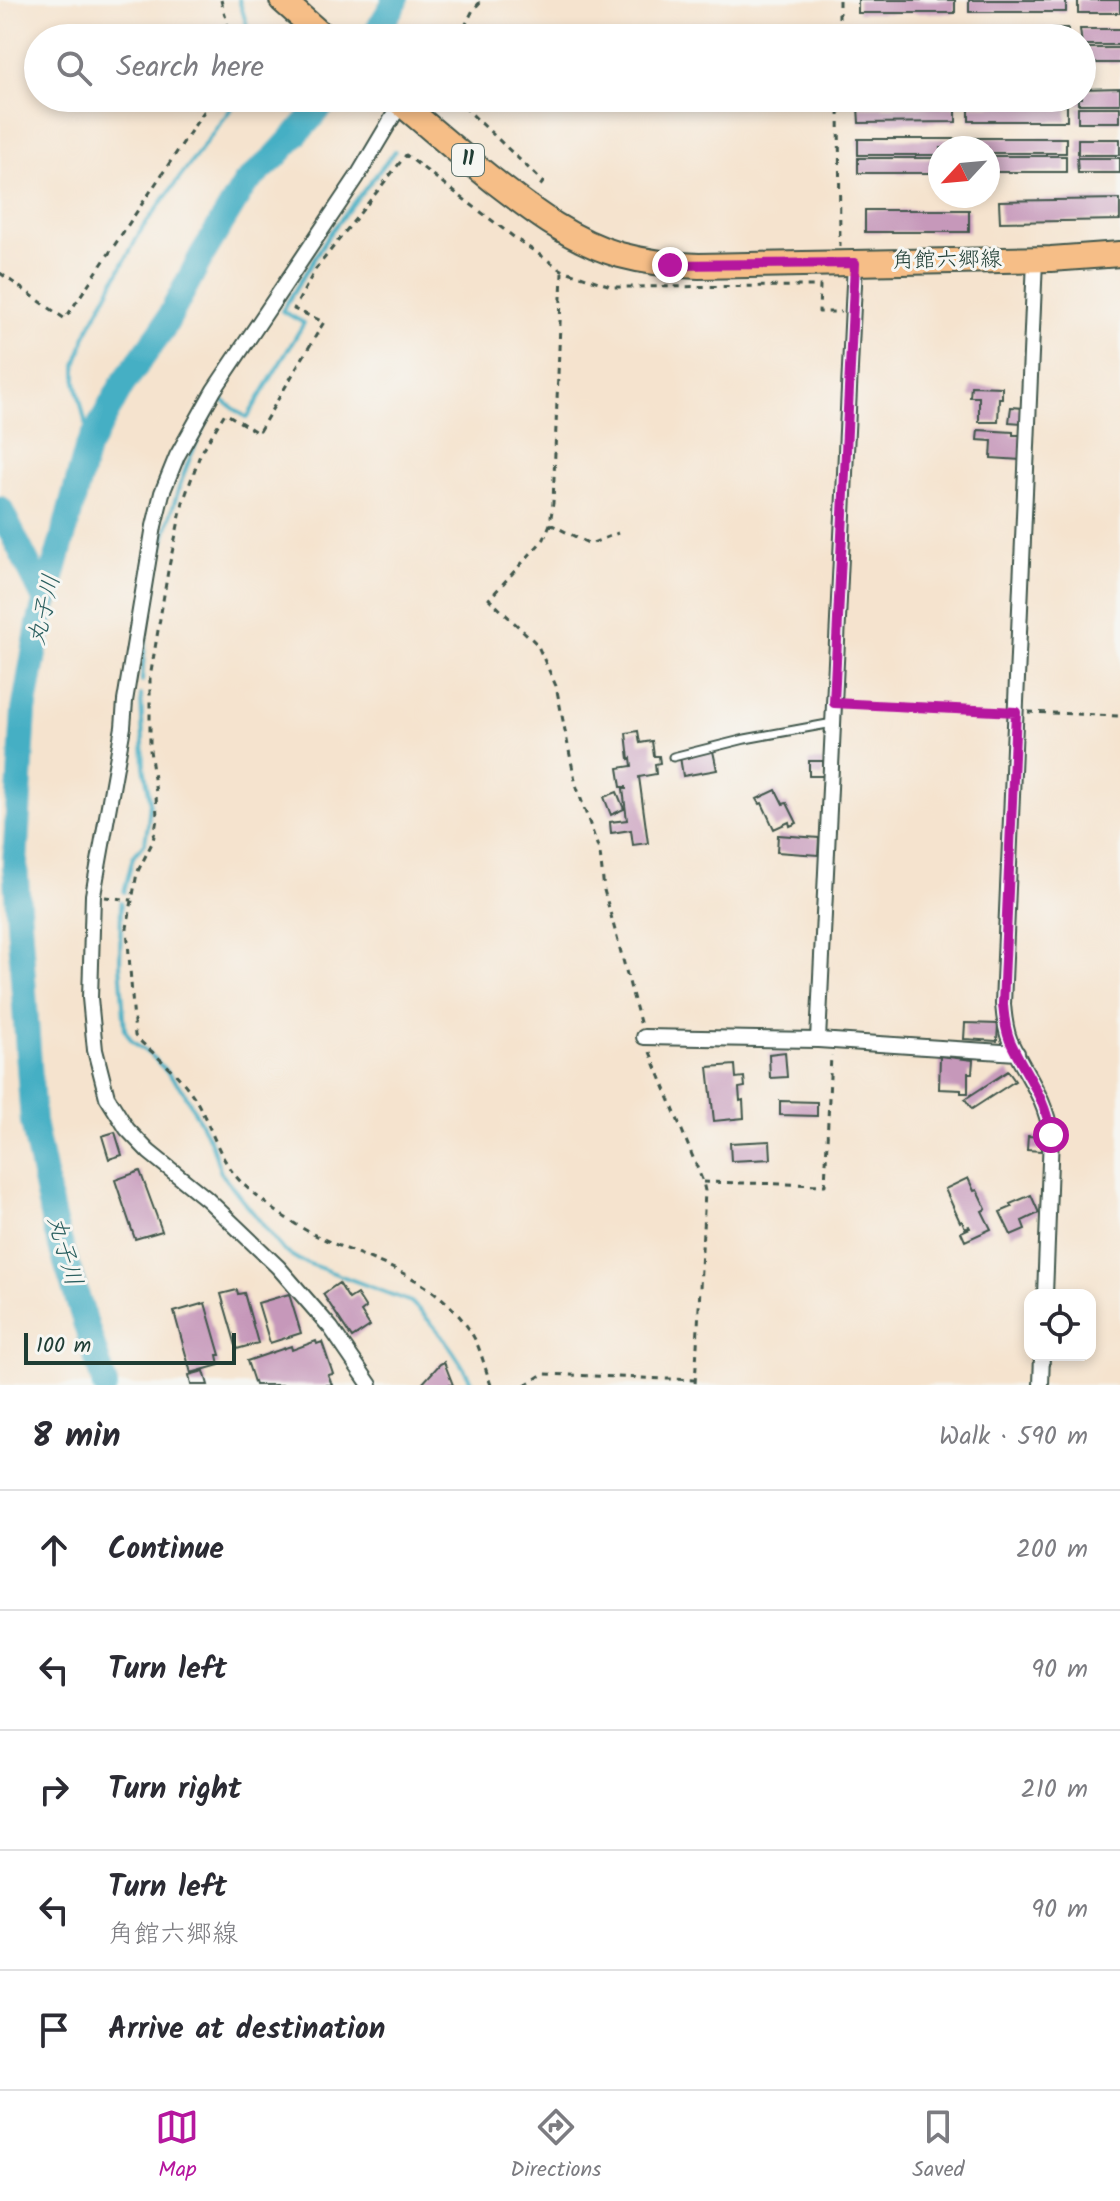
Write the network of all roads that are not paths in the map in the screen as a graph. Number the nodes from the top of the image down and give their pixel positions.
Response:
1 (282, 0) edge
2 (309, 24) edge
3 (392, 112) edge
4 (411, 112) edge
5 (1120, 254) edge
6 (1035, 260) junction
7 (848, 263) junction
8 (833, 723) junction
9 (673, 757) dead end
10 (644, 1037) road end
11 (825, 1041) junction
12 (1017, 1053) junction
13 (1045, 1289) edge
14 (1042, 1361) edge
15 (370, 1385) edge
16 (1041, 1385) edge

1 - 2 main road
3 - 15 street
4 - 7 main road, 角館六郷線 / 11
5 - 6 main road, 角館六郷線 / 11
6 - 7 main road, 角館六郷線 / 11
6 - 12 street
7 - 8 street
8 - 9 lane
8 - 11 street
10 - 11 street
11 - 12 street
12 - 13 street
14 - 16 street

